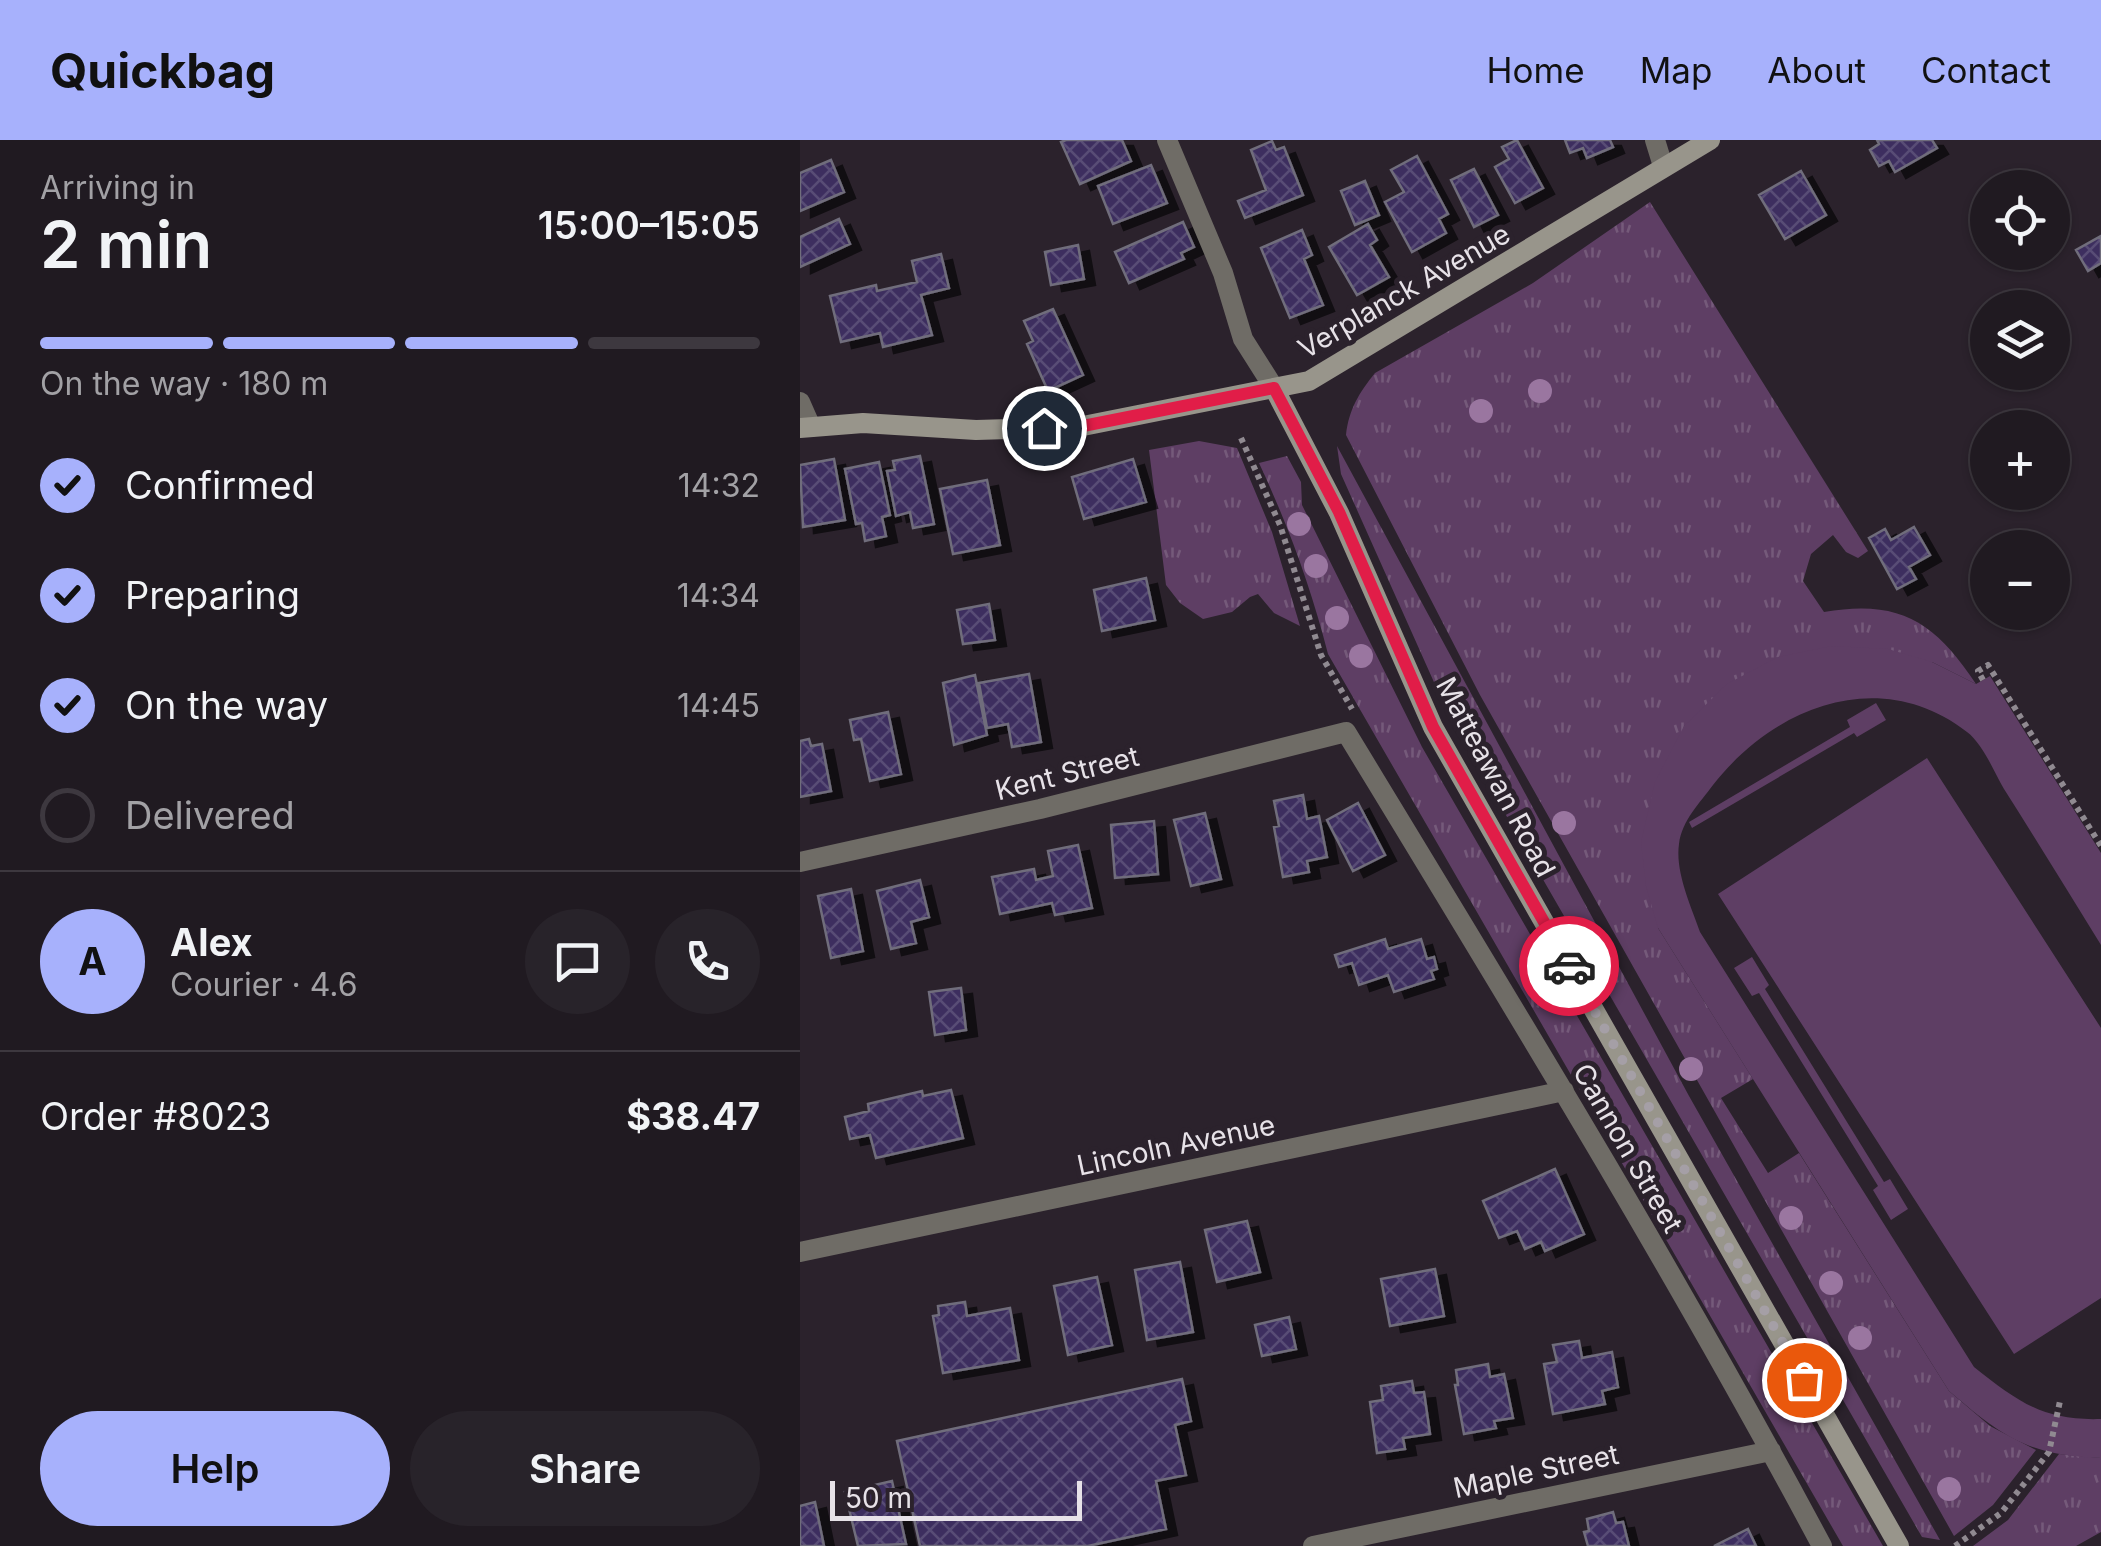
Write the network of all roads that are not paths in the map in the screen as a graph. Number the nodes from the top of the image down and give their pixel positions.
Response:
1 (1167, 140) edge
2 (1654, 140) edge
3 (1710, 140) edge
4 (1663, 166) junction
5 (1274, 388) junction
6 (800, 402) edge
7 (806, 428) edge
8 (1346, 732) joint
9 (800, 862) edge
10 (1564, 1091) junction
11 (800, 1252) edge
12 (1771, 1451) junction
13 (1313, 1546) edge
14 (1822, 1546) edge
15 (1899, 1546) edge

1 - 5 street
2 - 4 street
3 - 4 street, Verplanck Avenue
4 - 5 street, Verplanck Avenue
5 - 7 street, Verplanck Avenue
5 - 15 street, Matteawan Road
6 - 7 street
8 - 9 street, Kent Street
8 - 10 street, Cannon Street
10 - 11 street, Lincoln Avenue
10 - 12 street, Cannon Street
12 - 13 street, Maple Street
12 - 14 street, Cannon Street

